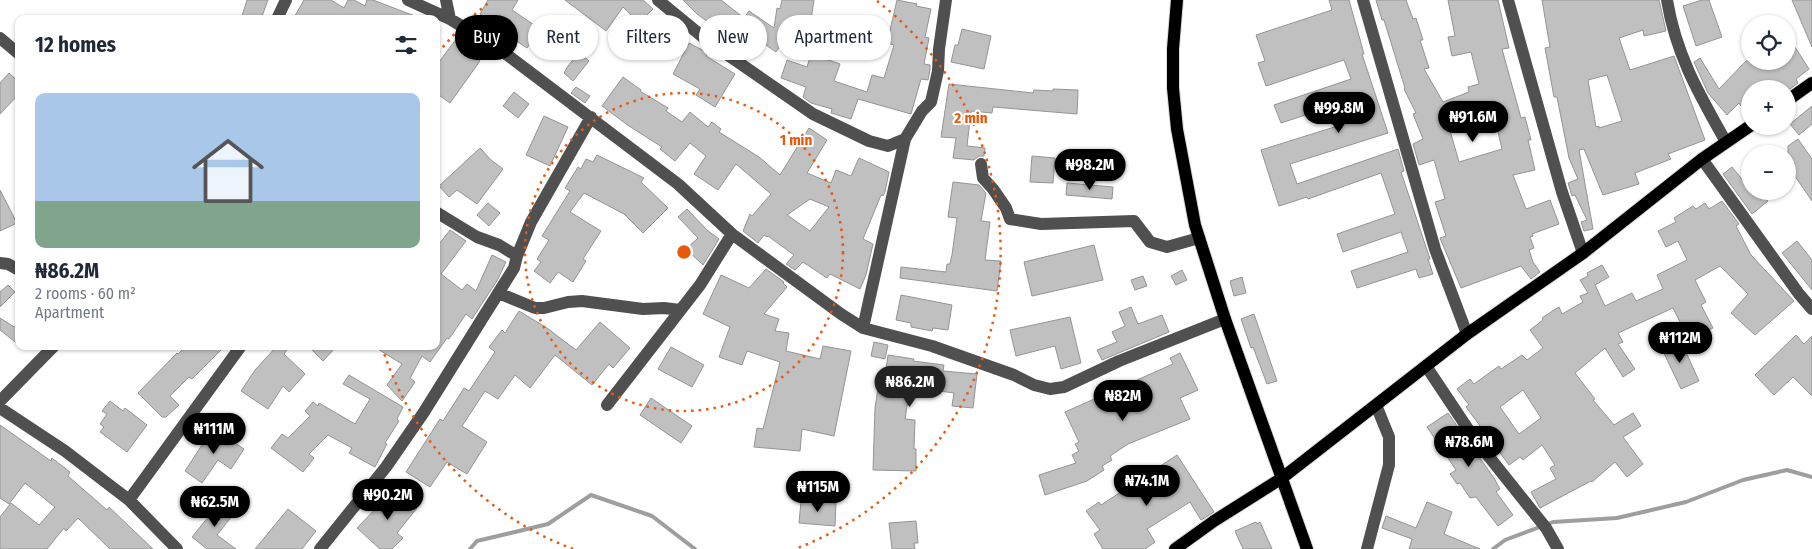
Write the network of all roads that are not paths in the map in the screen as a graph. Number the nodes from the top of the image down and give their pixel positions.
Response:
1 (286, 0) edge
2 (408, 0) edge
3 (446, 0) edge
4 (658, 0) edge
5 (946, 0) edge
6 (1177, 0) edge
7 (1363, 0) edge
8 (1508, 0) edge
9 (1667, 0) edge
10 (279, 15) edge
11 (450, 19) junction
12 (0, 38) edge
13 (15, 51) edge
14 (1812, 83) edge
15 (1796, 94) edge
16 (591, 117) junction
17 (1741, 132) edge
18 (905, 140) junction
19 (1726, 142) junction
20 (1702, 159) junction
21 (981, 164) dead end
22 (440, 214) edge
23 (732, 234) junction
24 (1199, 238) junction
25 (1583, 253) junction
26 (517, 256) junction
27 (0, 263) edge
28 (15, 268) edge
29 (498, 293) junction
30 (1812, 309) edge
31 (680, 310) junction
32 (1225, 319) junction
33 (863, 328) junction
34 (1467, 334) junction
35 (50, 350) edge
36 (238, 350) edge
37 (1426, 366) junction
38 (0, 400) edge
39 (607, 405) dead end
40 (1376, 405) junction
41 (0, 408) edge
42 (1282, 478) junction
43 (128, 500) junction
44 (177, 549) edge
45 (320, 549) edge
46 (1175, 549) edge
47 (1307, 549) edge
48 (1367, 549) edge
49 (1558, 549) edge

1 - 10 street
2 - 11 street
3 - 11 street
4 - 18 street
5 - 18 street
6 - 24 main road
7 - 34 street
8 - 25 street
9 - 19 street
11 - 16 street
12 - 13 street
14 - 15 main road
16 - 23 street
16 - 26 street
17 - 19 main road
18 - 33 street
19 - 20 main road
20 - 25 main road
20 - 30 street
21 - 24 street
22 - 26 street
23 - 31 street
23 - 33 street
24 - 32 main road
25 - 34 main road
26 - 29 street
27 - 28 street
29 - 31 street
29 - 45 street
31 - 39 street
32 - 33 street
32 - 42 main road
34 - 37 main road
35 - 38 street
36 - 43 street
37 - 40 main road
37 - 49 street
40 - 42 main road
40 - 48 street
41 - 43 street
42 - 46 main road
42 - 47 main road
43 - 44 street

